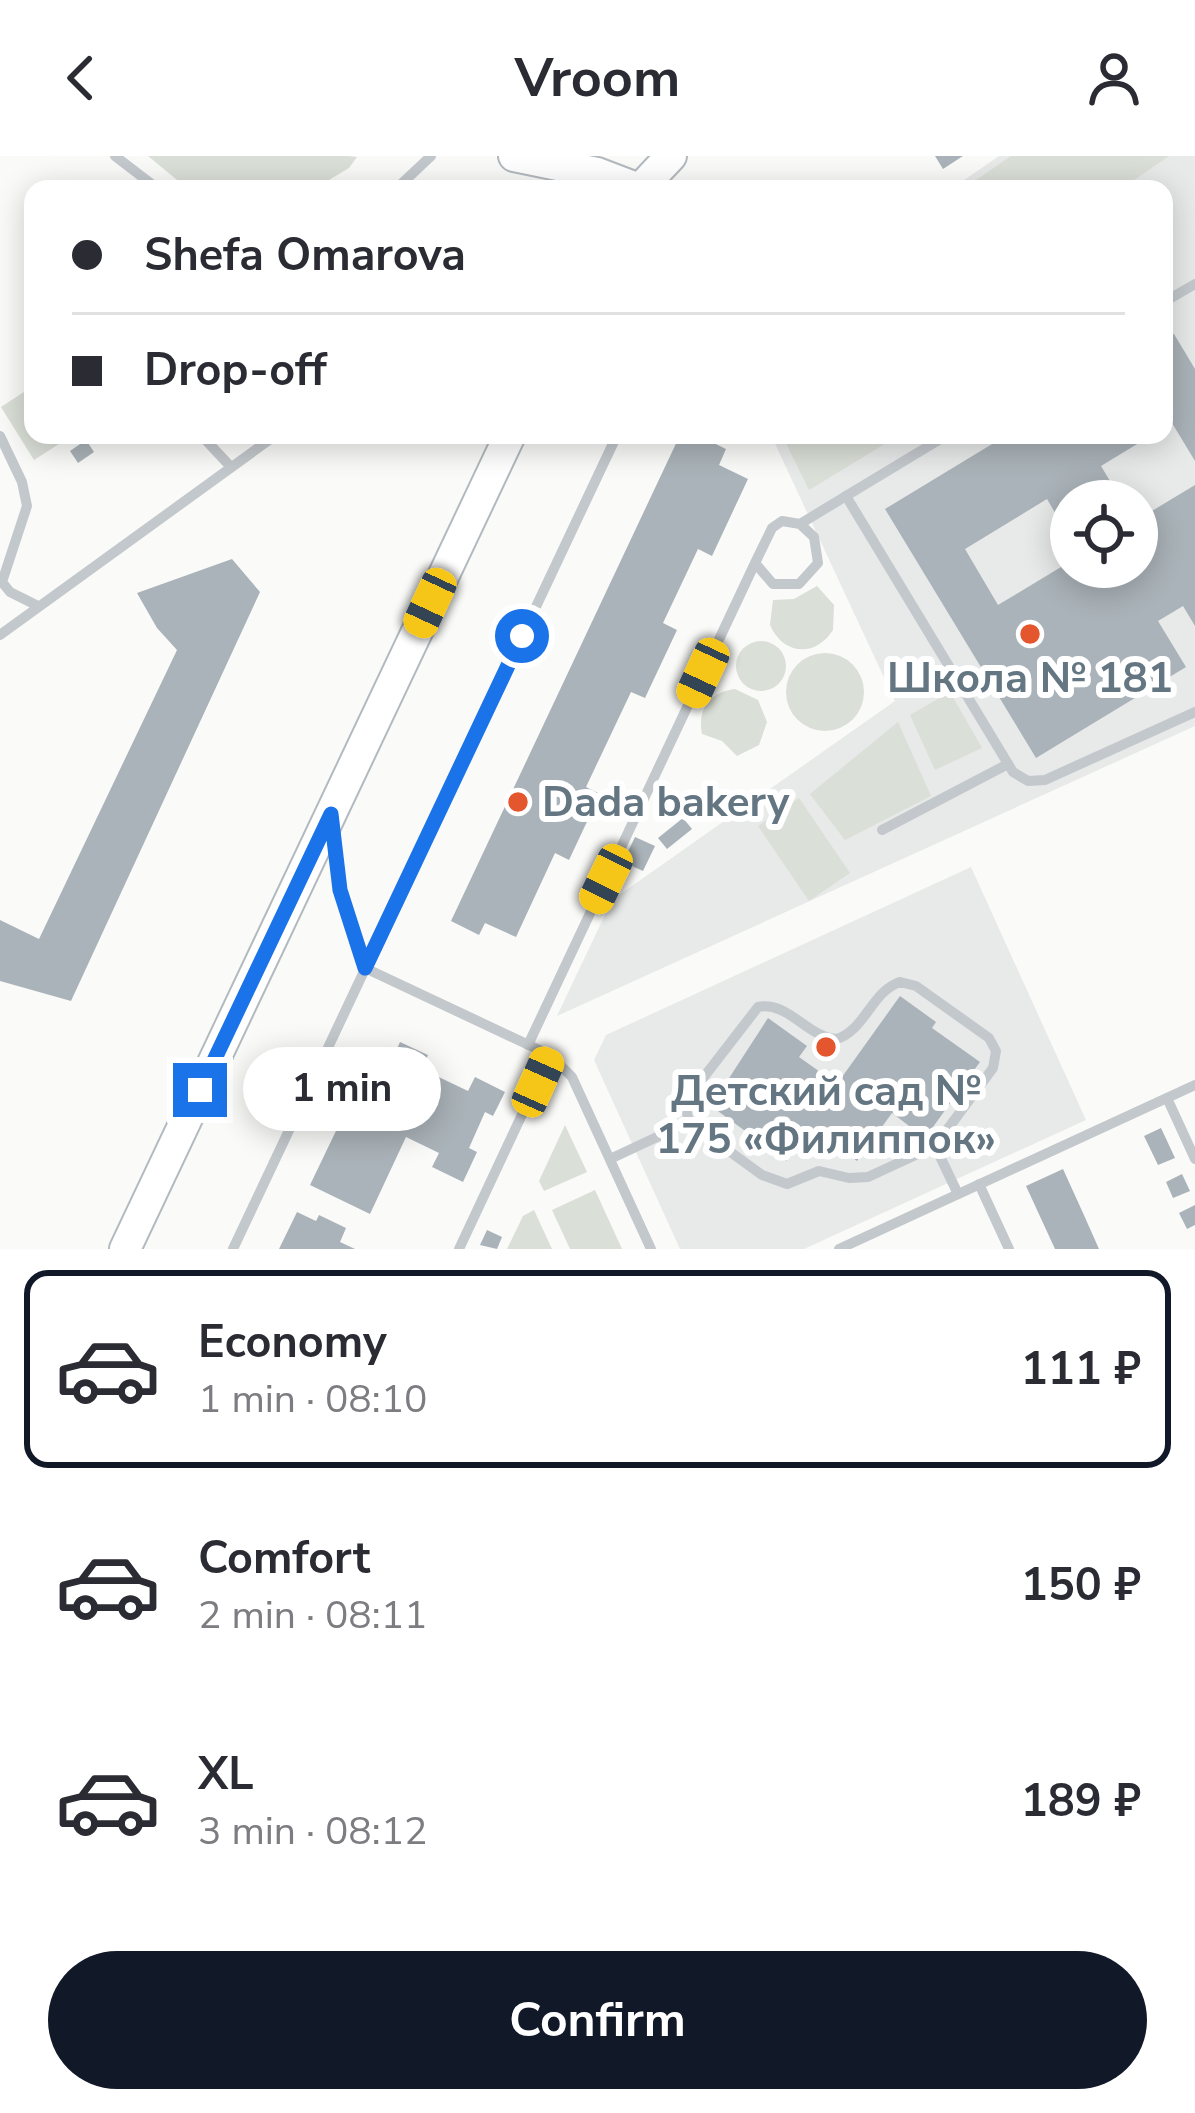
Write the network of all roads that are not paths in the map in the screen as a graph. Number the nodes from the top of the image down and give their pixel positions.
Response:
1 (116, 156) edge
2 (431, 156) edge
3 (514, 156) edge
4 (671, 156) edge
5 (147, 180) edge
6 (406, 180) edge
7 (616, 180) edge
8 (648, 180) edge
9 (0, 436) edge
10 (209, 444) edge
11 (263, 444) edge
12 (506, 444) edge
13 (613, 444) edge
14 (931, 444) edge
15 (230, 466) junction
16 (846, 496) junction
17 (800, 524) junction
18 (755, 563) junction
19 (36, 605) junction
20 (0, 634) edge
21 (1195, 712) edge
22 (1008, 764) junction
23 (331, 814) junction
24 (881, 830) dead end
25 (365, 968) junction
26 (528, 1045) junction
27 (550, 1055) junction
28 (1195, 1085) edge
29 (1167, 1098) junction
30 (689, 1122) junction
31 (935, 1146) junction
32 (610, 1159) junction
33 (1195, 1159) edge
34 (980, 1184) junction
35 (958, 1194) junction
36 (125, 1249) edge
37 (233, 1249) edge
38 (459, 1249) edge
39 (651, 1249) edge
40 (839, 1249) edge
41 (1009, 1249) edge

1 - 5 lane
2 - 6 lane
3 - 7 main road
4 - 8 main road
9 - 19 lane
10 - 15 lane
11 - 15 lane
12 - 23 main road
13 - 25 lane
14 - 16 lane
15 - 19 lane
16 - 17 lane
16 - 22 lane
17 - 18 lane
17 - 18 lane
18 - 26 lane
19 - 20 lane
21 - 22 lane
22 - 24 lane
23 - 25 lane
23 - 36 main road
25 - 26 lane
25 - 37 lane
26 - 27 lane
27 - 32 lane
27 - 38 lane
28 - 29 lane
29 - 33 lane
29 - 34 lane
30 - 31 lane
30 - 31 lane
30 - 32 lane
31 - 35 lane
32 - 39 lane
34 - 35 lane
34 - 41 lane
35 - 40 lane

